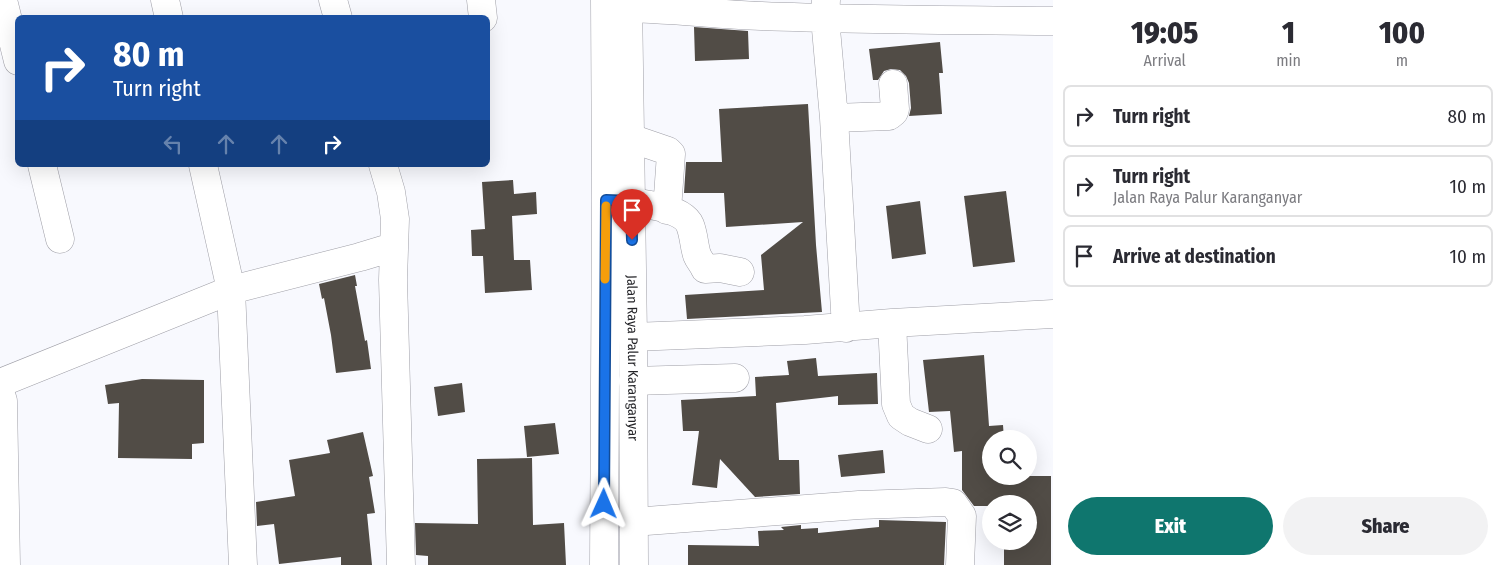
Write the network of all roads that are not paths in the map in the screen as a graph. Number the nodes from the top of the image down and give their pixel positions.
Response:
1 (3, 0) edge
2 (165, 0) edge
3 (333, 0) edge
4 (481, 0) edge
5 (617, 4) edge
6 (826, 9) edge
7 (993, 10) edge
8 (168, 15) edge
9 (337, 15) edge
10 (482, 15) edge
11 (1053, 21) edge
12 (15, 49) edge
13 (893, 84) dead end
14 (834, 118) junction
15 (630, 138) junction
16 (42, 167) edge
17 (203, 167) edge
18 (384, 167) edge
19 (618, 201) junction
20 (668, 210) junction
21 (60, 239) dead end
22 (393, 247) junction
23 (740, 272) dead end
24 (231, 290) junction
25 (1053, 314) edge
26 (892, 323) junction
27 (846, 328) junction
28 (633, 337) junction
29 (735, 378) dead end
30 (634, 382) junction
31 (0, 383) edge
32 (0, 391) edge
33 (928, 429) dead end
34 (633, 522) junction
35 (604, 523) junction
36 (4, 551) edge
37 (243, 565) edge
38 (401, 565) edge
39 (604, 565) edge
40 (634, 565) edge
41 (960, 565) edge

1 - 12 street
2 - 8 street
3 - 9 street
4 - 10 street
5 - 6 street
5 - 15 street, Jalan Raya Palur Karanganyar
5 - 19 street, Jalan Raya Palur Karanganyar
6 - 7 street
6 - 14 street
7 - 11 street
13 - 14 street
14 - 27 street
15 - 19 street, Jalan Raya Palur Karanganyar
15 - 20 street
16 - 21 street
17 - 24 street
18 - 22 street
19 - 20 street
19 - 28 street, Jalan Raya Palur Karanganyar
19 - 35 street, Jalan Raya Palur Karanganyar
20 - 23 street
22 - 24 street
22 - 38 street
24 - 31 street
24 - 37 street
25 - 26 street
26 - 27 street
26 - 33 street
27 - 28 street
28 - 30 street, Jalan Raya Palur Karanganyar
29 - 30 street
30 - 34 street, Jalan Raya Palur Karanganyar
32 - 36 street
34 - 35 street
34 - 40 street, Jalan Raya Palur Karanganyar
34 - 41 street
35 - 39 street, Jalan Raya Palur Karanganyar

